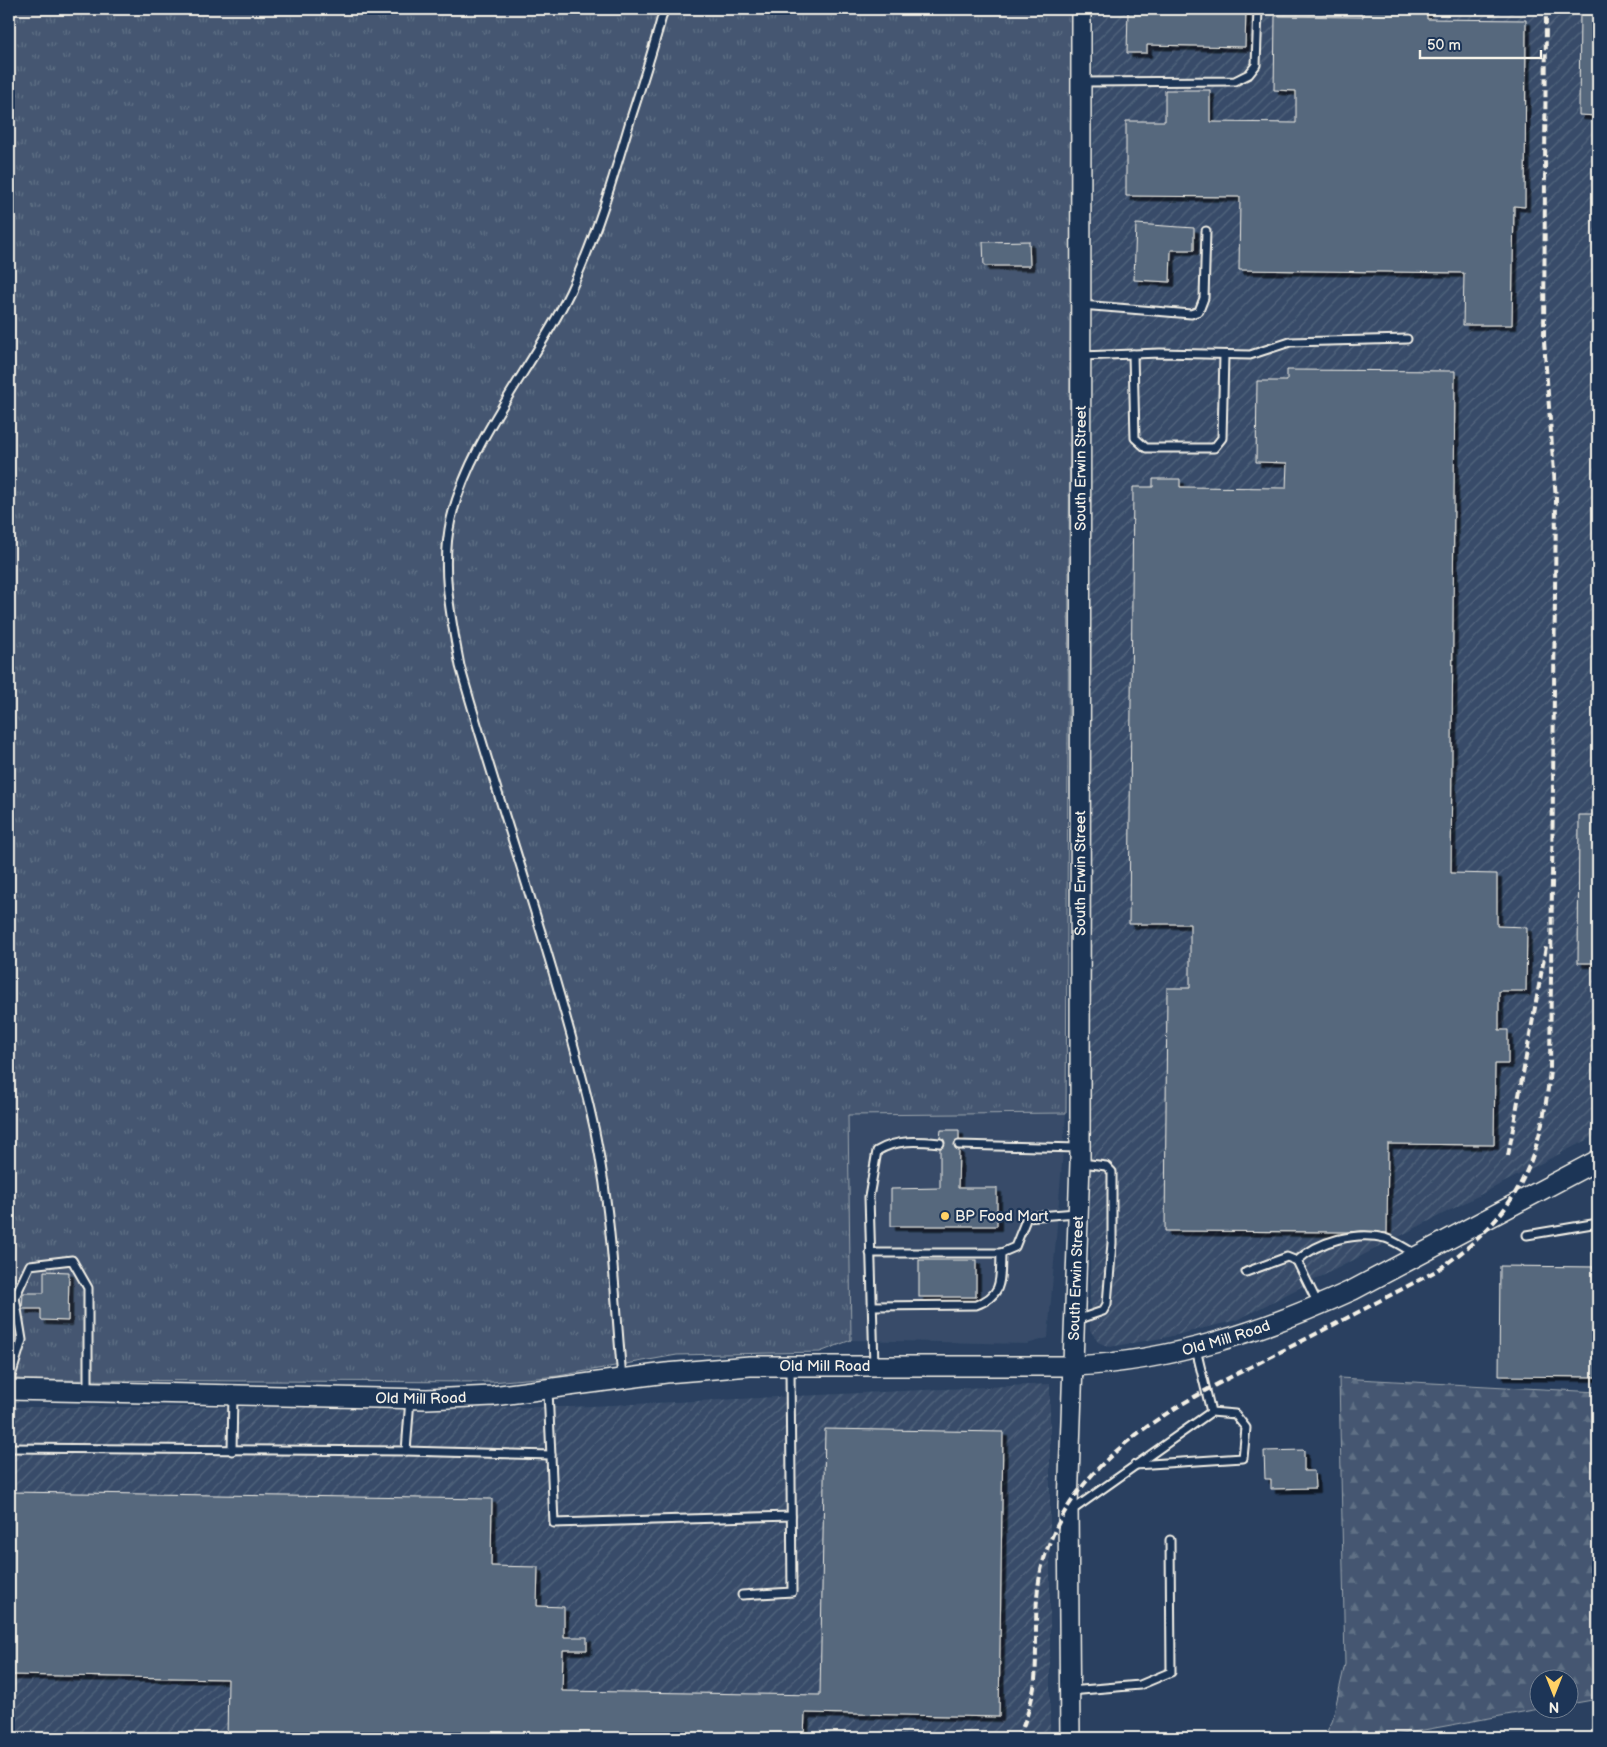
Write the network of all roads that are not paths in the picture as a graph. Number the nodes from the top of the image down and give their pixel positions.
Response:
1 (664, 9) edge
2 (1081, 9) edge
3 (1258, 9) edge
4 (1081, 82) junction
5 (1206, 231) dead end
6 (1081, 305) junction
7 (1406, 339) dead end
8 (1133, 354) junction
9 (1224, 355) junction
10 (1081, 356) junction
11 (940, 1143) dead end
12 (959, 1145) dead end
13 (1080, 1156) junction
14 (1598, 1160) edge
15 (1078, 1213) junction
16 (1598, 1223) edge
17 (1526, 1235) dead end
18 (870, 1253) junction
19 (1001, 1253) junction
20 (1419, 1255) junction
21 (1297, 1261) junction
22 (1246, 1272) dead end
23 (872, 1306) junction
24 (1319, 1306) junction
25 (1075, 1320) junction
26 (1196, 1348) junction
27 (790, 1365) junction
28 (874, 1366) junction
29 (1074, 1366) junction
30 (622, 1379) junction
31 (9, 1383) edge
32 (9, 1390) edge
33 (548, 1390) junction
34 (88, 1392) junction
35 (233, 1395) junction
36 (410, 1399) junction
37 (1211, 1412) junction
38 (9, 1448) edge
39 (232, 1451) junction
40 (406, 1451) junction
41 (551, 1455) junction
42 (1134, 1465) junction
43 (1068, 1512) junction
44 (791, 1516) junction
45 (1170, 1540) dead end
46 (742, 1595) dead end
47 (1070, 1691) junction
48 (1070, 1738) edge

1 - 30 lane
2 - 4 street, South Erwin Street
3 - 4 lane
4 - 6 street, South Erwin Street
5 - 6 lane
6 - 10 street, South Erwin Street
7 - 9 lane
8 - 9 lane
8 - 9 lane
8 - 10 lane
10 - 13 street, South Erwin Street
11 - 18 lane
12 - 13 lane
13 - 15 street, South Erwin Street
13 - 25 lane
14 - 20 street, Old Mill Road
15 - 19 lane
15 - 25 street, South Erwin Street
16 - 17 lane
18 - 19 lane
18 - 23 lane
19 - 23 lane
20 - 21 lane
20 - 24 street, Old Mill Road
21 - 22 lane
21 - 24 lane
23 - 28 lane
24 - 26 street, Old Mill Road
25 - 29 street, South Erwin Street
26 - 29 street, Old Mill Road
26 - 37 lane
27 - 28 street, Old Mill Road
27 - 30 street, Old Mill Road
27 - 44 lane
28 - 29 street, Old Mill Road
29 - 43 street, South Erwin Street
30 - 33 street, Old Mill Road
31 - 34 lane
32 - 34 street, Old Mill Road
33 - 36 street, Old Mill Road
33 - 41 lane
34 - 35 street, Old Mill Road
35 - 36 street, Old Mill Road
35 - 39 lane
36 - 40 lane
37 - 42 lane
37 - 42 lane
38 - 39 lane
39 - 40 lane
40 - 41 lane
41 - 44 lane
42 - 43 lane
43 - 47 street, South Erwin Street
44 - 46 lane
45 - 47 lane
47 - 48 street, South Erwin Street

